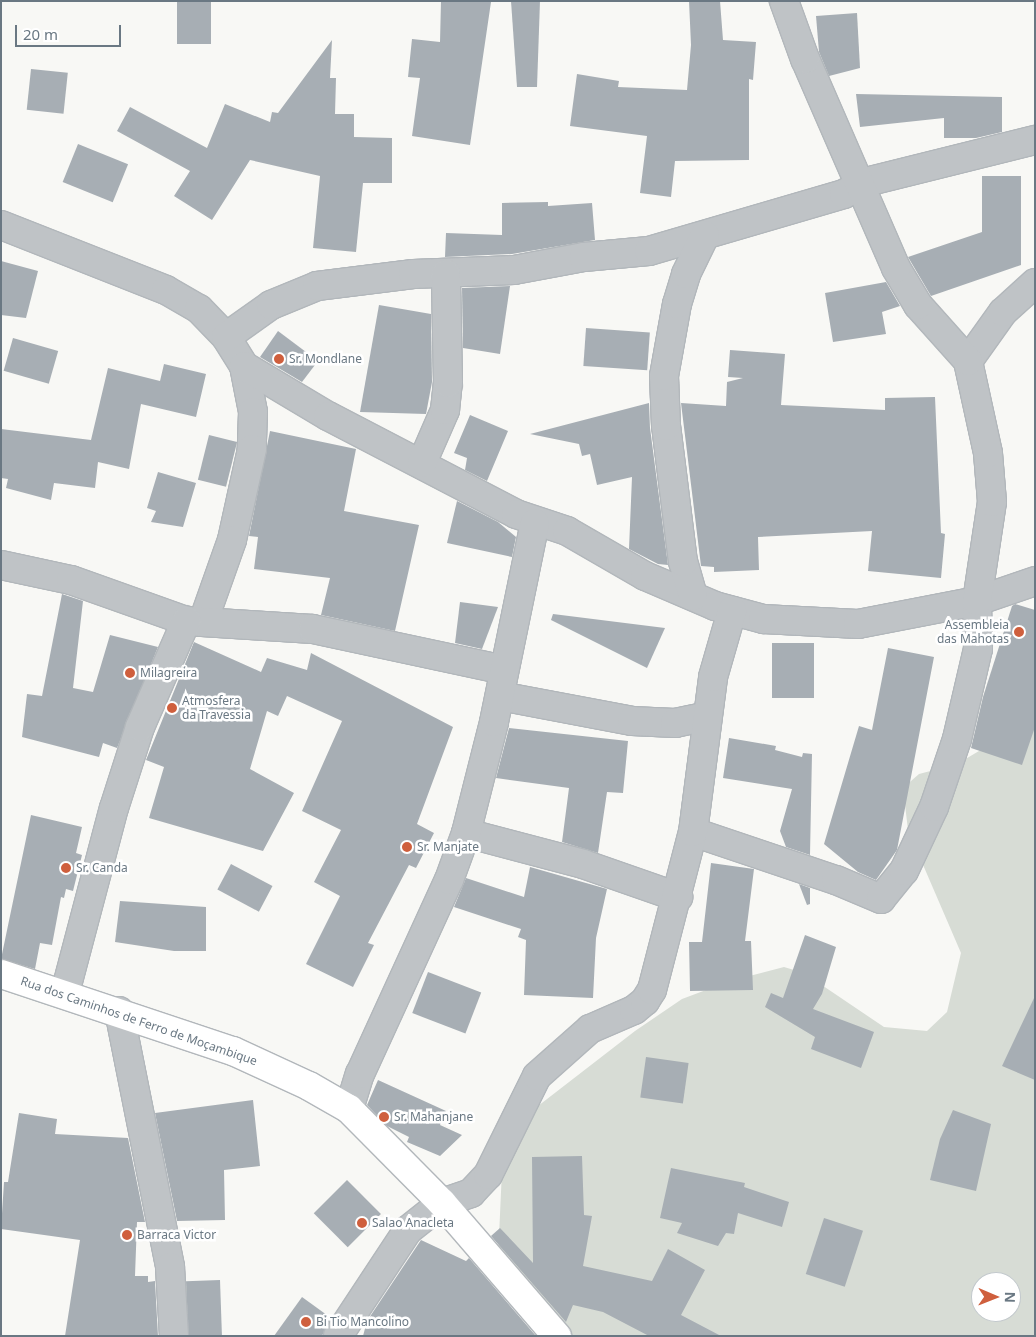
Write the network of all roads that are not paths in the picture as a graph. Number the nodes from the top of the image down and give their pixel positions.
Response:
1 (784, 1) edge
2 (1035, 140) edge
3 (862, 183) junction
4 (1, 225) edge
5 (705, 234) junction
6 (446, 274) junction
7 (1035, 283) edge
8 (226, 336) junction
9 (968, 361) junction
10 (244, 366) junction
11 (422, 463) junction
12 (535, 523) junction
13 (1, 565) edge
14 (1035, 581) edge
15 (694, 596) junction
16 (977, 601) junction
17 (732, 611) junction
18 (195, 622) junction
19 (502, 683) junction
20 (707, 716) junction
21 (694, 832) junction
22 (466, 833) junction
23 (678, 897) junction
24 (1, 974) edge
25 (65, 993) junction
26 (118, 1011) junction
27 (349, 1109) junction
28 (442, 1203) junction
29 (174, 1336) edge
30 (338, 1336) edge
31 (557, 1336) edge

1 - 3 street
2 - 3 street
3 - 5 street
3 - 9 street
4 - 8 street
5 - 6 street
5 - 15 street
6 - 8 street
6 - 11 street
7 - 9 street
8 - 10 street
9 - 16 street
10 - 11 street
10 - 18 street
11 - 12 street
12 - 15 street
12 - 19 street
13 - 18 street
14 - 16 street
15 - 17 street
16 - 17 street
16 - 21 street
17 - 20 street
18 - 19 street
18 - 25 street
19 - 20 street
19 - 22 street
20 - 21 street
21 - 23 street
22 - 23 street
22 - 27 street
23 - 28 street
24 - 25 street, Rua dos Caminhos de Ferro de Moçambique
25 - 26 street, Rua dos Caminhos de Ferro de Moçambique
26 - 27 street, Rua dos Caminhos de Ferro de Moçambique
26 - 29 street
27 - 28 street, Rua dos Caminhos de Ferro de Moçambique
28 - 30 street
28 - 31 street, Rua dos Caminhos de Ferro de Moçambique

